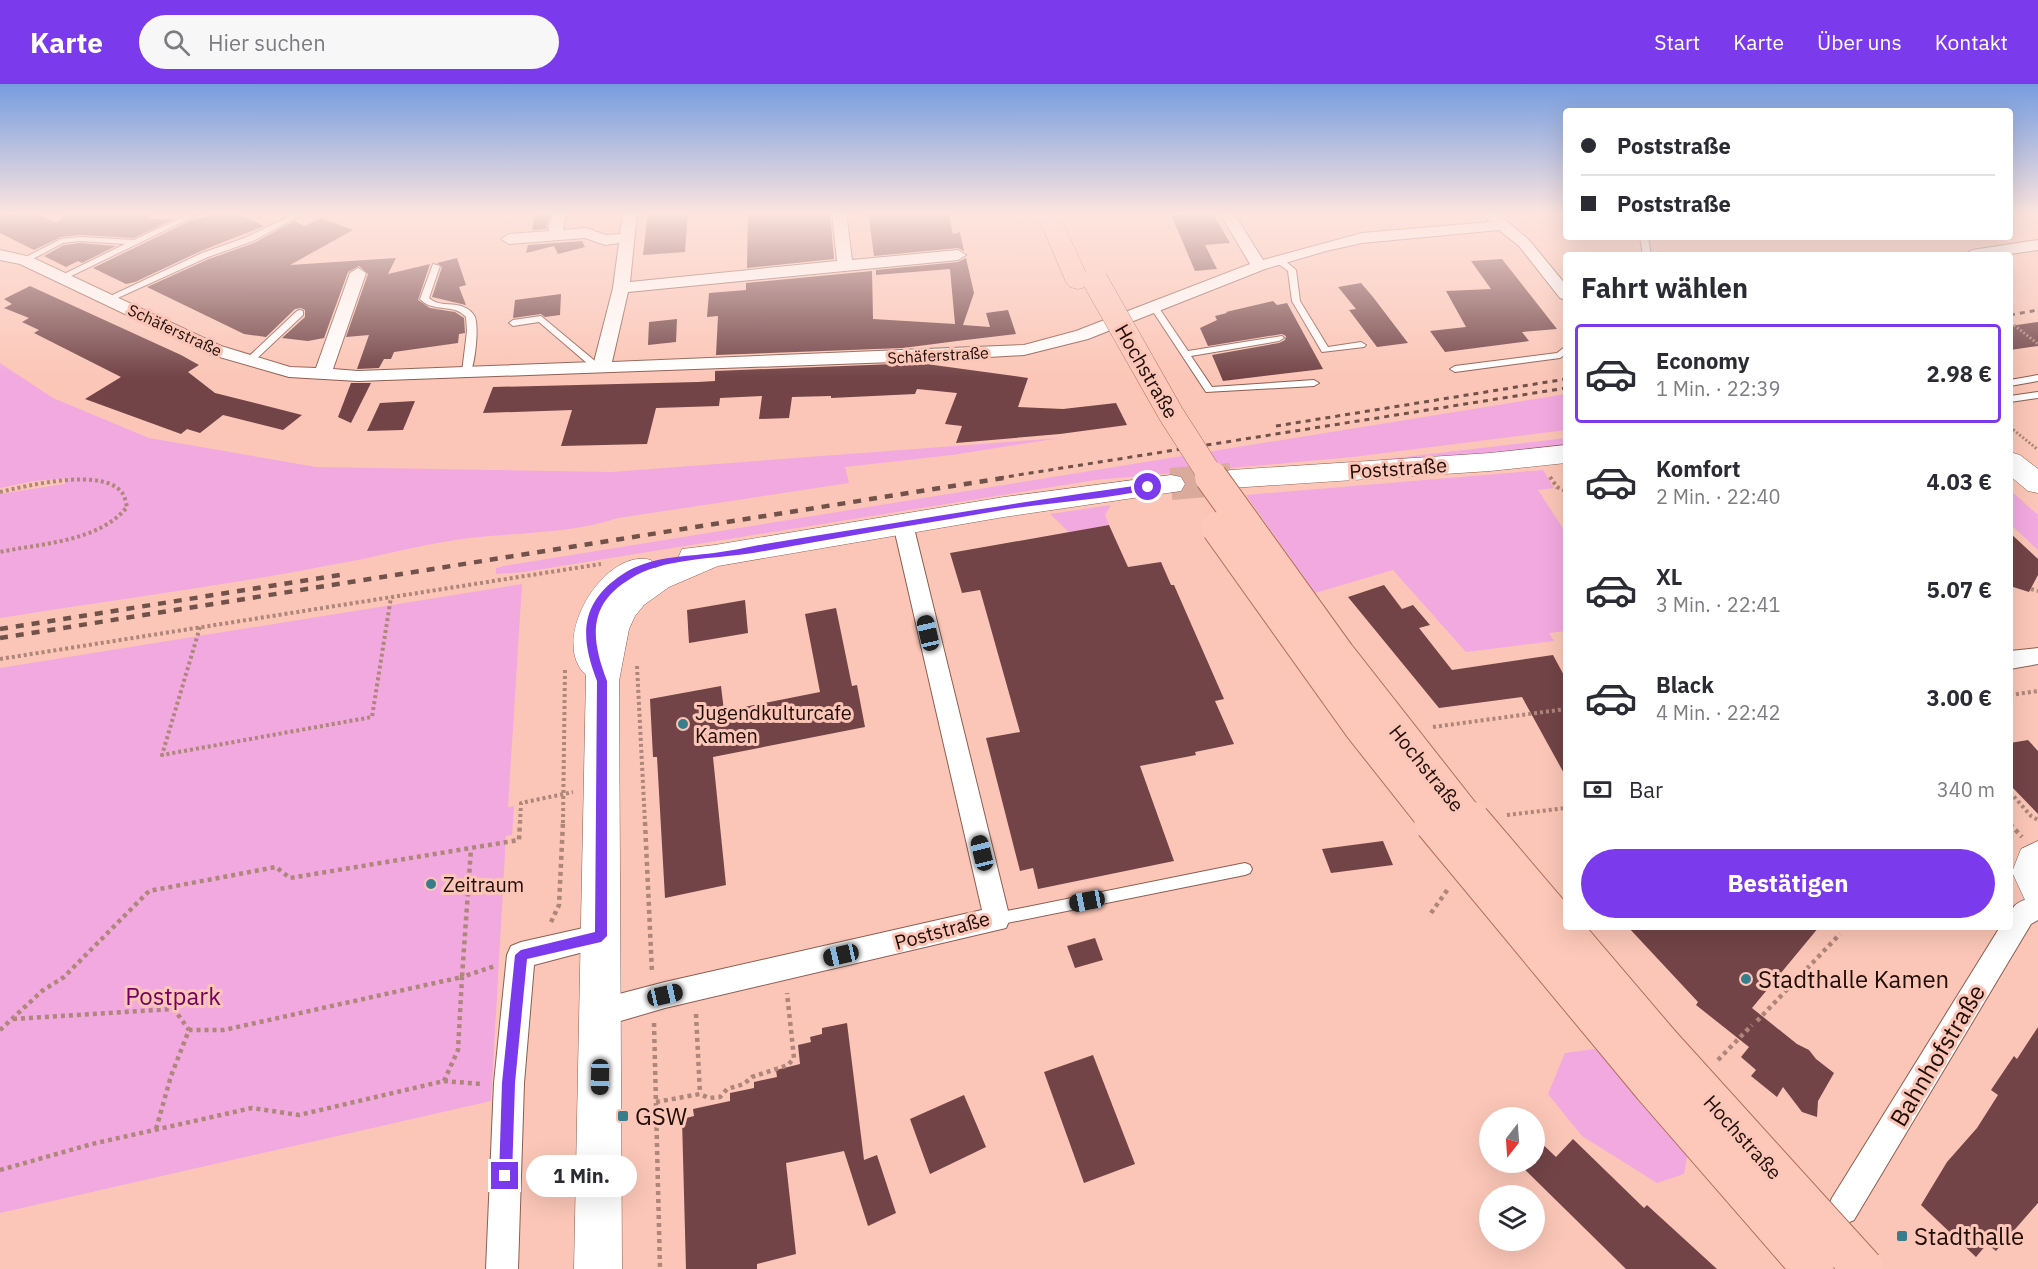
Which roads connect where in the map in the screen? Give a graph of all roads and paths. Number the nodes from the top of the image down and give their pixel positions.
1 (39, 267) edge
2 (84, 267) edge
3 (178, 267) edge
4 (435, 267) edge
5 (623, 267) edge
6 (823, 267) edge
7 (1079, 267) edge
8 (1083, 267) edge
9 (1256, 267) edge
10 (1288, 267) edge
11 (1544, 267) edge
12 (358, 273) dead end
13 (62, 278) junction
14 (1087, 281) junction
15 (621, 288) junction
16 (1563, 291) edge
17 (108, 299) junction
18 (1154, 307) junction
19 (300, 313) dead end
20 (513, 323) dead end
21 (2014, 325) dead end
22 (1279, 338) dead end
23 (2038, 344) edge
24 (1362, 345) dead end
25 (1563, 352) edge
26 (1185, 354) junction
27 (248, 362) junction
28 (600, 368) junction
29 (1455, 369) dead end
30 (467, 372) junction
31 (322, 375) junction
32 (2038, 378) edge
33 (1314, 382) dead end
34 (2013, 382) edge
35 (2038, 395) edge
36 (2013, 399) edge
37 (2013, 429) edge
38 (2038, 449) edge
39 (2013, 463) edge
40 (1557, 464) edge
41 (1231, 479) tunnel mouth
42 (1171, 483) tunnel mouth
43 (2038, 484) edge
44 (1563, 490) edge
45 (0, 492) edge
46 (903, 524) junction
47 (0, 552) edge
48 (588, 566) dead end
49 (2031, 589) dead end
50 (2038, 591) edge
51 (391, 597) junction
52 (200, 627) junction
53 (636, 655) dead end
54 (2038, 656) edge
55 (0, 659) edge
56 (2013, 660) edge
57 (566, 663) dead end
58 (2038, 691) edge
59 (2013, 695) edge
60 (1563, 709) edge
61 (1427, 727) dead end
62 (603, 786) junction
63 (564, 794) junction
64 (2013, 795) edge
65 (2038, 820) edge
66 (471, 848) junction
67 (2038, 857) edge
68 (1245, 869) dead end
69 (2038, 888) edge
70 (2038, 907) edge
71 (998, 919) junction
72 (2013, 930) edge
73 (2013, 930) edge
74 (1840, 934) dead end
75 (601, 936) junction
76 (521, 955) junction
77 (462, 977) junction
78 (652, 980) dead end
79 (786, 986) dead end
80 (695, 1007) dead end
81 (600, 1013) junction
82 (653, 1014) dead end
83 (12, 1019) junction
84 (1757, 1021) dead end
85 (1752, 1025) dead end
86 (0, 1030) edge
87 (189, 1030) junction
88 (1710, 1068) dead end
89 (444, 1082) junction
90 (509, 1083) junction
91 (699, 1094) junction
92 (656, 1102) junction
93 (156, 1129) junction
94 (0, 1170) edge
95 (1843, 1209) dead end
96 (502, 1269) edge
97 (598, 1269) edge
98 (660, 1269) edge
99 (1813, 1269) edge
100 (1863, 1269) edge

1 - 13 street, Schäferstraße
2 - 13 lane
3 - 17 lane
4 - 30 lane
5 - 15 street
6 - 15 street
7 - 14 main road, Hochstraße
8 - 14 main road, Hochstraße
9 - 18 street, Schäferstraße
10 - 24 lane
11 - 16 street
12 - 31 street
13 - 17 street, Schäferstraße
14 - 99 main road, Hochstraße, bridge
14 - 100 main road, Hochstraße, bridge
15 - 28 street
17 - 27 street, Schäferstraße
18 - 26 lane
18 - 28 street, Schäferstraße
19 - 27 lane
20 - 28 lane
21 - 23 path
22 - 26 lane
25 - 29 lane
26 - 33 lane
27 - 31 street, Schäferstraße
28 - 30 street, Schäferstraße
30 - 31 street, Schäferstraße
32 - 34 lane
35 - 36 lane
37 - 38 path
39 - 43 street
40 - 41 street, Poststraße
40 - 44 path
42 - 46 street
45 - 47 path
46 - 62 street
46 - 71 street, Poststraße
48 - 51 path
49 - 50 path
51 - 52 path
51 - 52 path
52 - 55 path
53 - 78 path
54 - 56 street
57 - 63 path
58 - 59 path
60 - 61 path
62 - 63 path
62 - 75 street
63 - 66 path
63 - 76 path
64 - 65 path
66 - 77 path
66 - 83 path
67 - 69 street
68 - 71 lane
70 - 73 street, Bahnhofstraße
71 - 81 street, Poststraße
72 - 95 street, Bahnhofstraße
74 - 84 path
75 - 76 street
75 - 81 street
76 - 77 path
76 - 90 street
77 - 87 path
77 - 89 path
79 - 91 path
80 - 91 path
81 - 97 street
82 - 92 path
83 - 86 path
83 - 87 path
85 - 88 path
87 - 93 path
89 - 90 path
89 - 93 path
90 - 96 street
91 - 92 path
92 - 98 path
93 - 94 path

